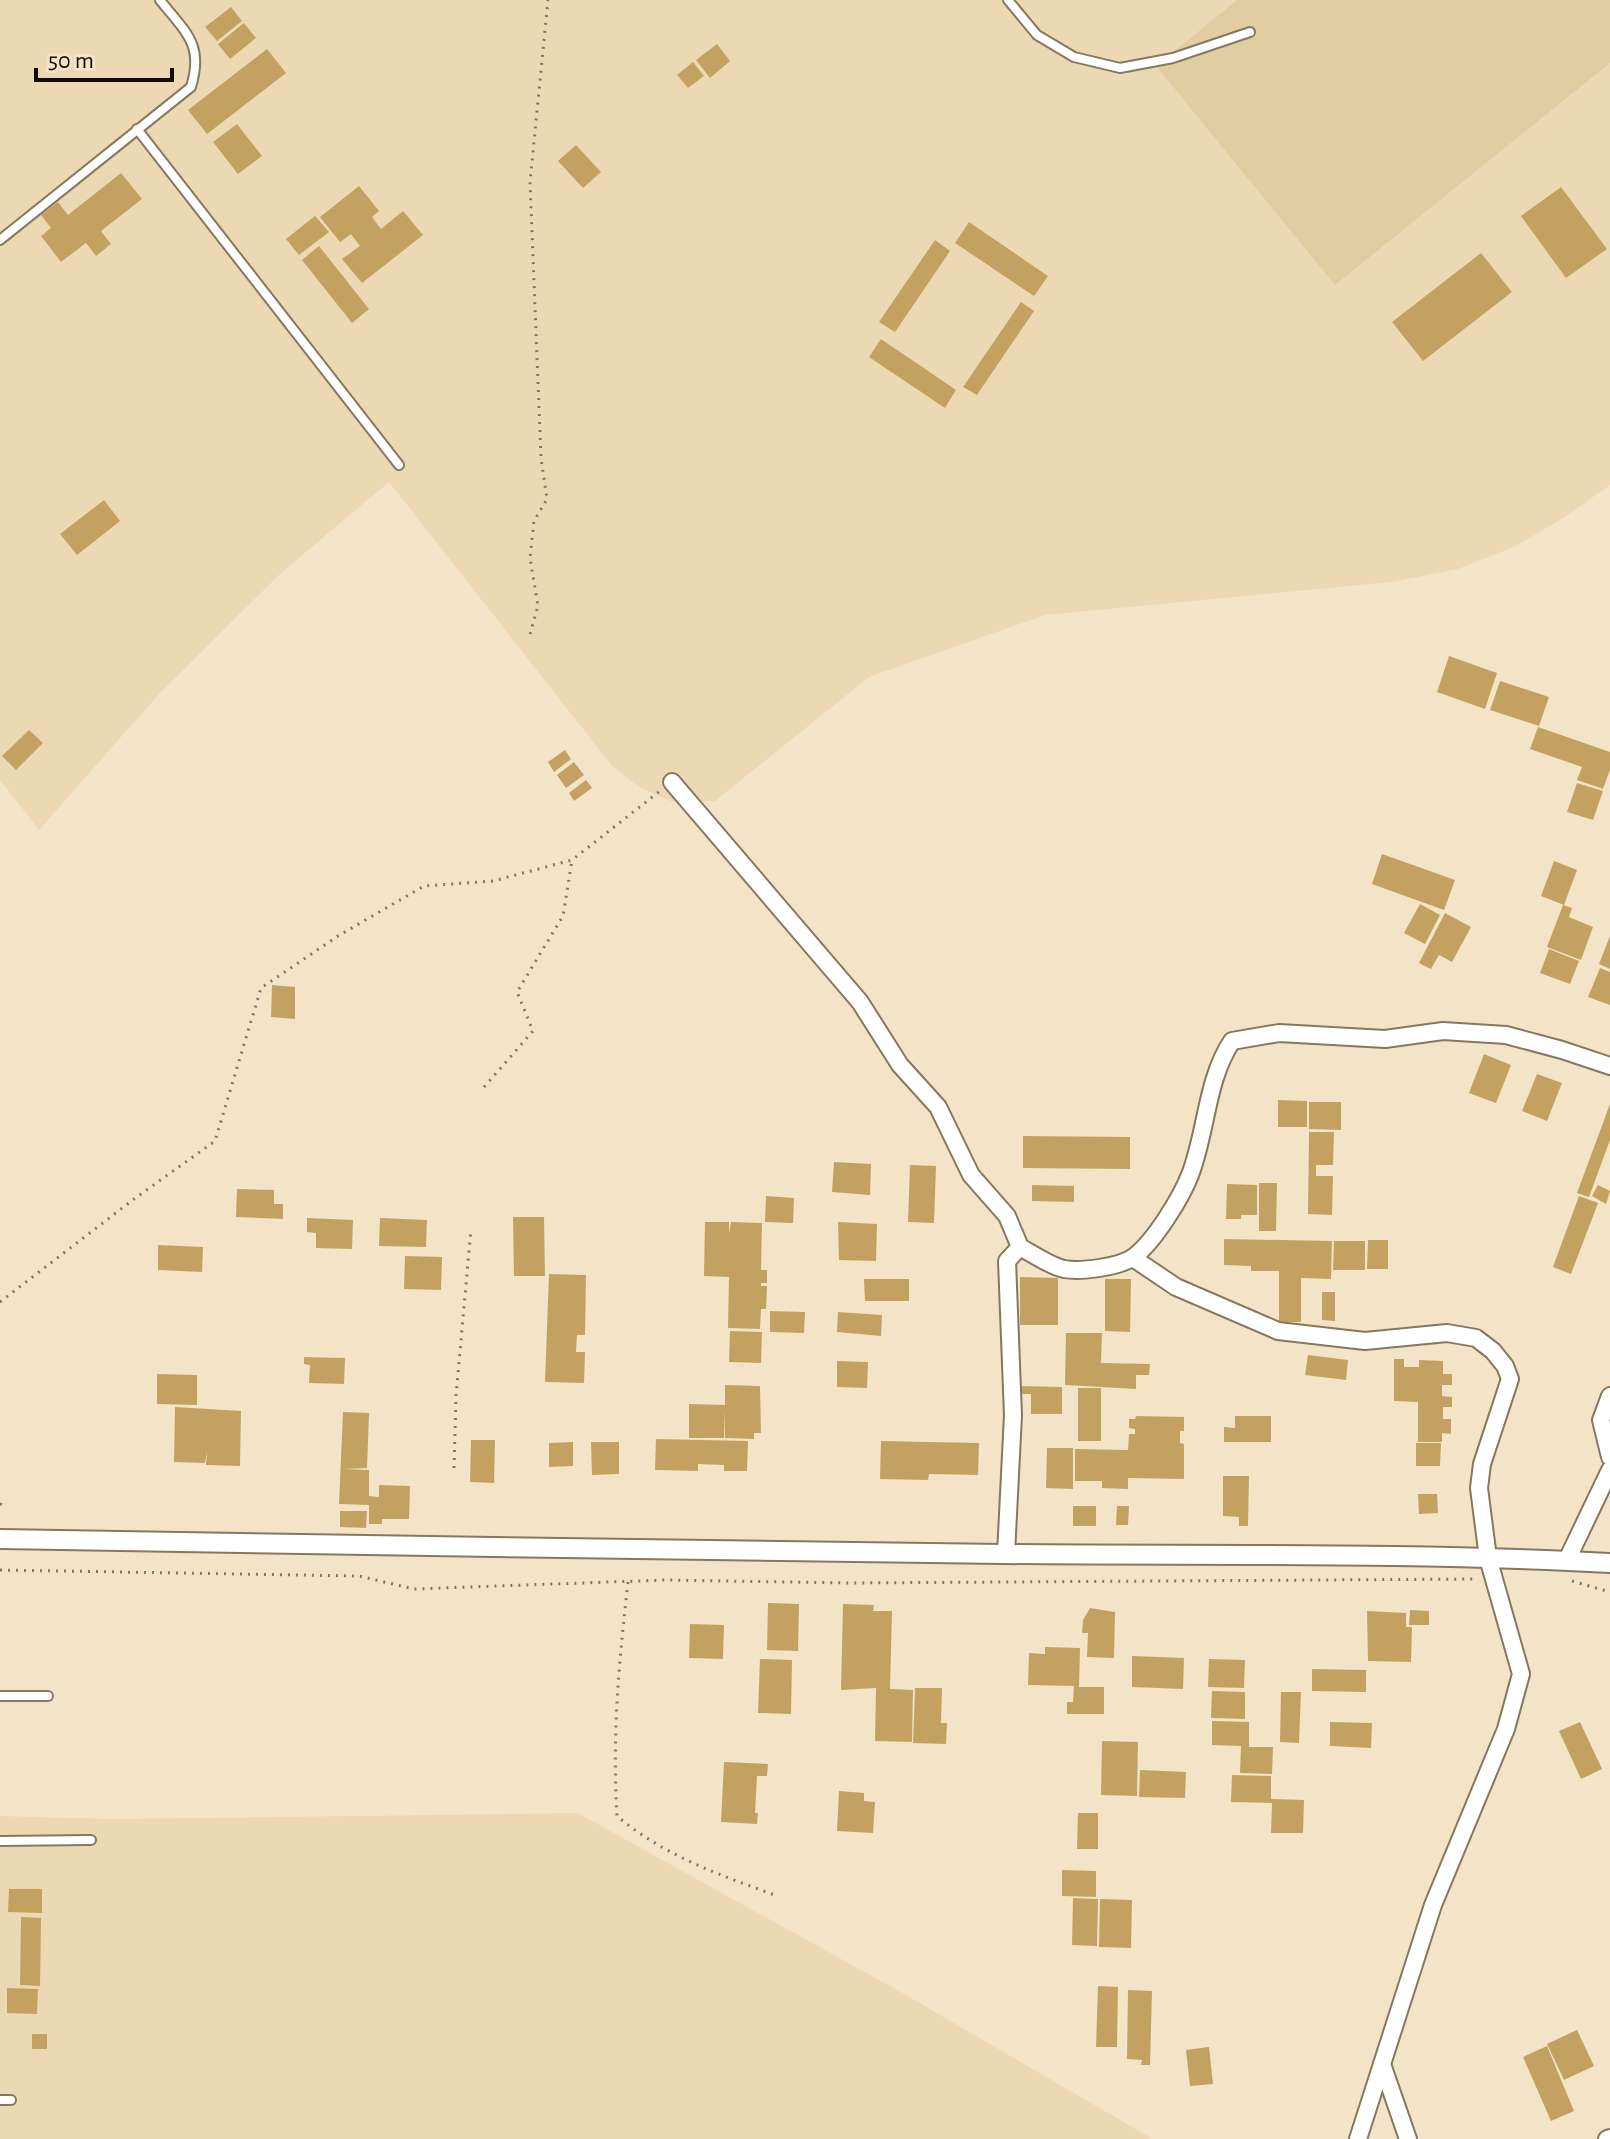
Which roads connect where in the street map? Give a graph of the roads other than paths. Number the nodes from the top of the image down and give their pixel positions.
1 (160, 0) edge
2 (1008, 0) edge
3 (1250, 32) dead end
4 (137, 129) junction
5 (0, 240) edge
6 (399, 465) dead end
7 (672, 782) road end
8 (1610, 1066) edge
9 (1020, 1247) junction
10 (1133, 1258) junction
11 (1610, 1396) edge
12 (1606, 1418) edge
13 (1610, 1457) edge
14 (1610, 1470) edge
15 (0, 1539) edge
16 (1006, 1554) junction
17 (1488, 1558) junction
18 (1610, 1563) edge
19 (1566, 1570) junction
20 (0, 1696) edge
21 (48, 1696) dead end
22 (91, 1840) dead end
23 (0, 1841) edge
24 (1382, 2064) junction
25 (0, 2100) edge
26 (11, 2100) dead end
27 (1358, 2139) edge
28 (1408, 2139) edge

1 - 4 lane
2 - 3 lane
4 - 5 lane
4 - 6 lane
7 - 9 street
8 - 10 street
9 - 10 street
9 - 16 street
10 - 17 street
11 - 12 street
12 - 13 street
14 - 19 street
15 - 16 street
16 - 17 street
17 - 19 street
17 - 24 street
18 - 19 street
20 - 21 lane
22 - 23 lane
24 - 27 street
24 - 28 street
25 - 26 lane

